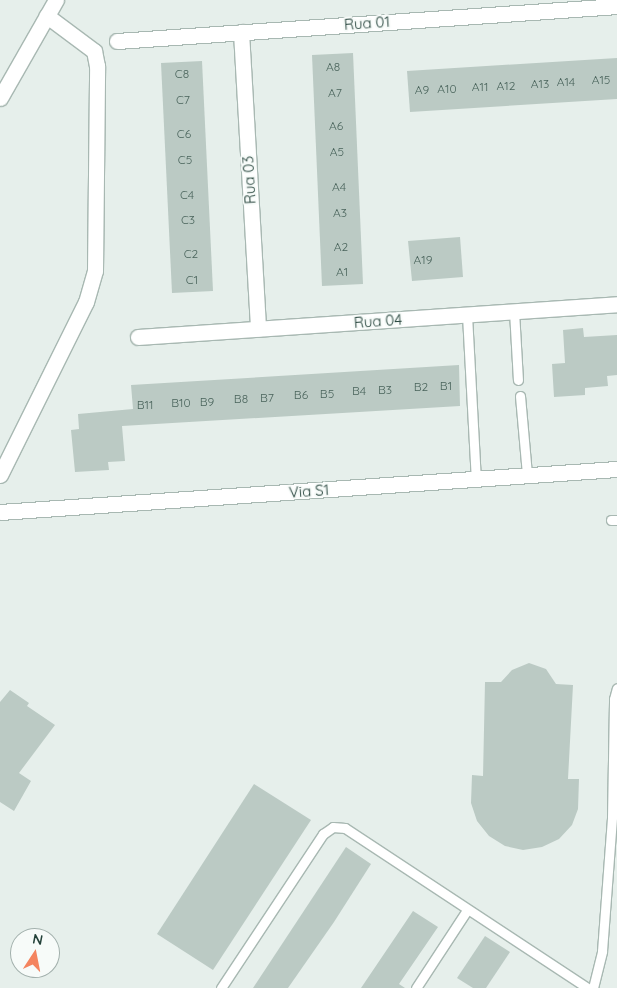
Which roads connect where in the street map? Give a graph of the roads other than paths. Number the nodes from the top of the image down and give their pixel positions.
1 (56, 0) edge
2 (617, 6) edge
3 (47, 16) junction
4 (241, 32) junction
5 (117, 41) dead end
6 (0, 98) edge
7 (617, 304) edge
8 (514, 311) junction
9 (467, 315) junction
10 (258, 329) junction
11 (138, 337) dead end
12 (518, 380) dead end
13 (520, 396) dead end
14 (617, 469) edge
15 (0, 475) edge
16 (527, 476) junction
17 (476, 479) junction
18 (0, 512) edge
19 (617, 688) edge
20 (614, 817) edge
21 (468, 910) junction
22 (221, 988) edge
23 (416, 988) edge
24 (588, 988) edge
25 (593, 988) edge

1 - 3 street
2 - 4 street, Rua 01
3 - 6 street
3 - 15 street
4 - 5 street, Rua 01
4 - 10 street, Rua 03
7 - 8 street, Rua 04
8 - 9 street, Rua 04
8 - 12 lane
9 - 10 street, Rua 04
9 - 17 lane
10 - 11 street, Rua 04
13 - 16 lane
14 - 16 street, Via S1
16 - 17 street, Via S1
17 - 18 street, Via S1
19 - 20 lane
20 - 25 lane
21 - 22 lane
21 - 23 lane
21 - 24 lane

